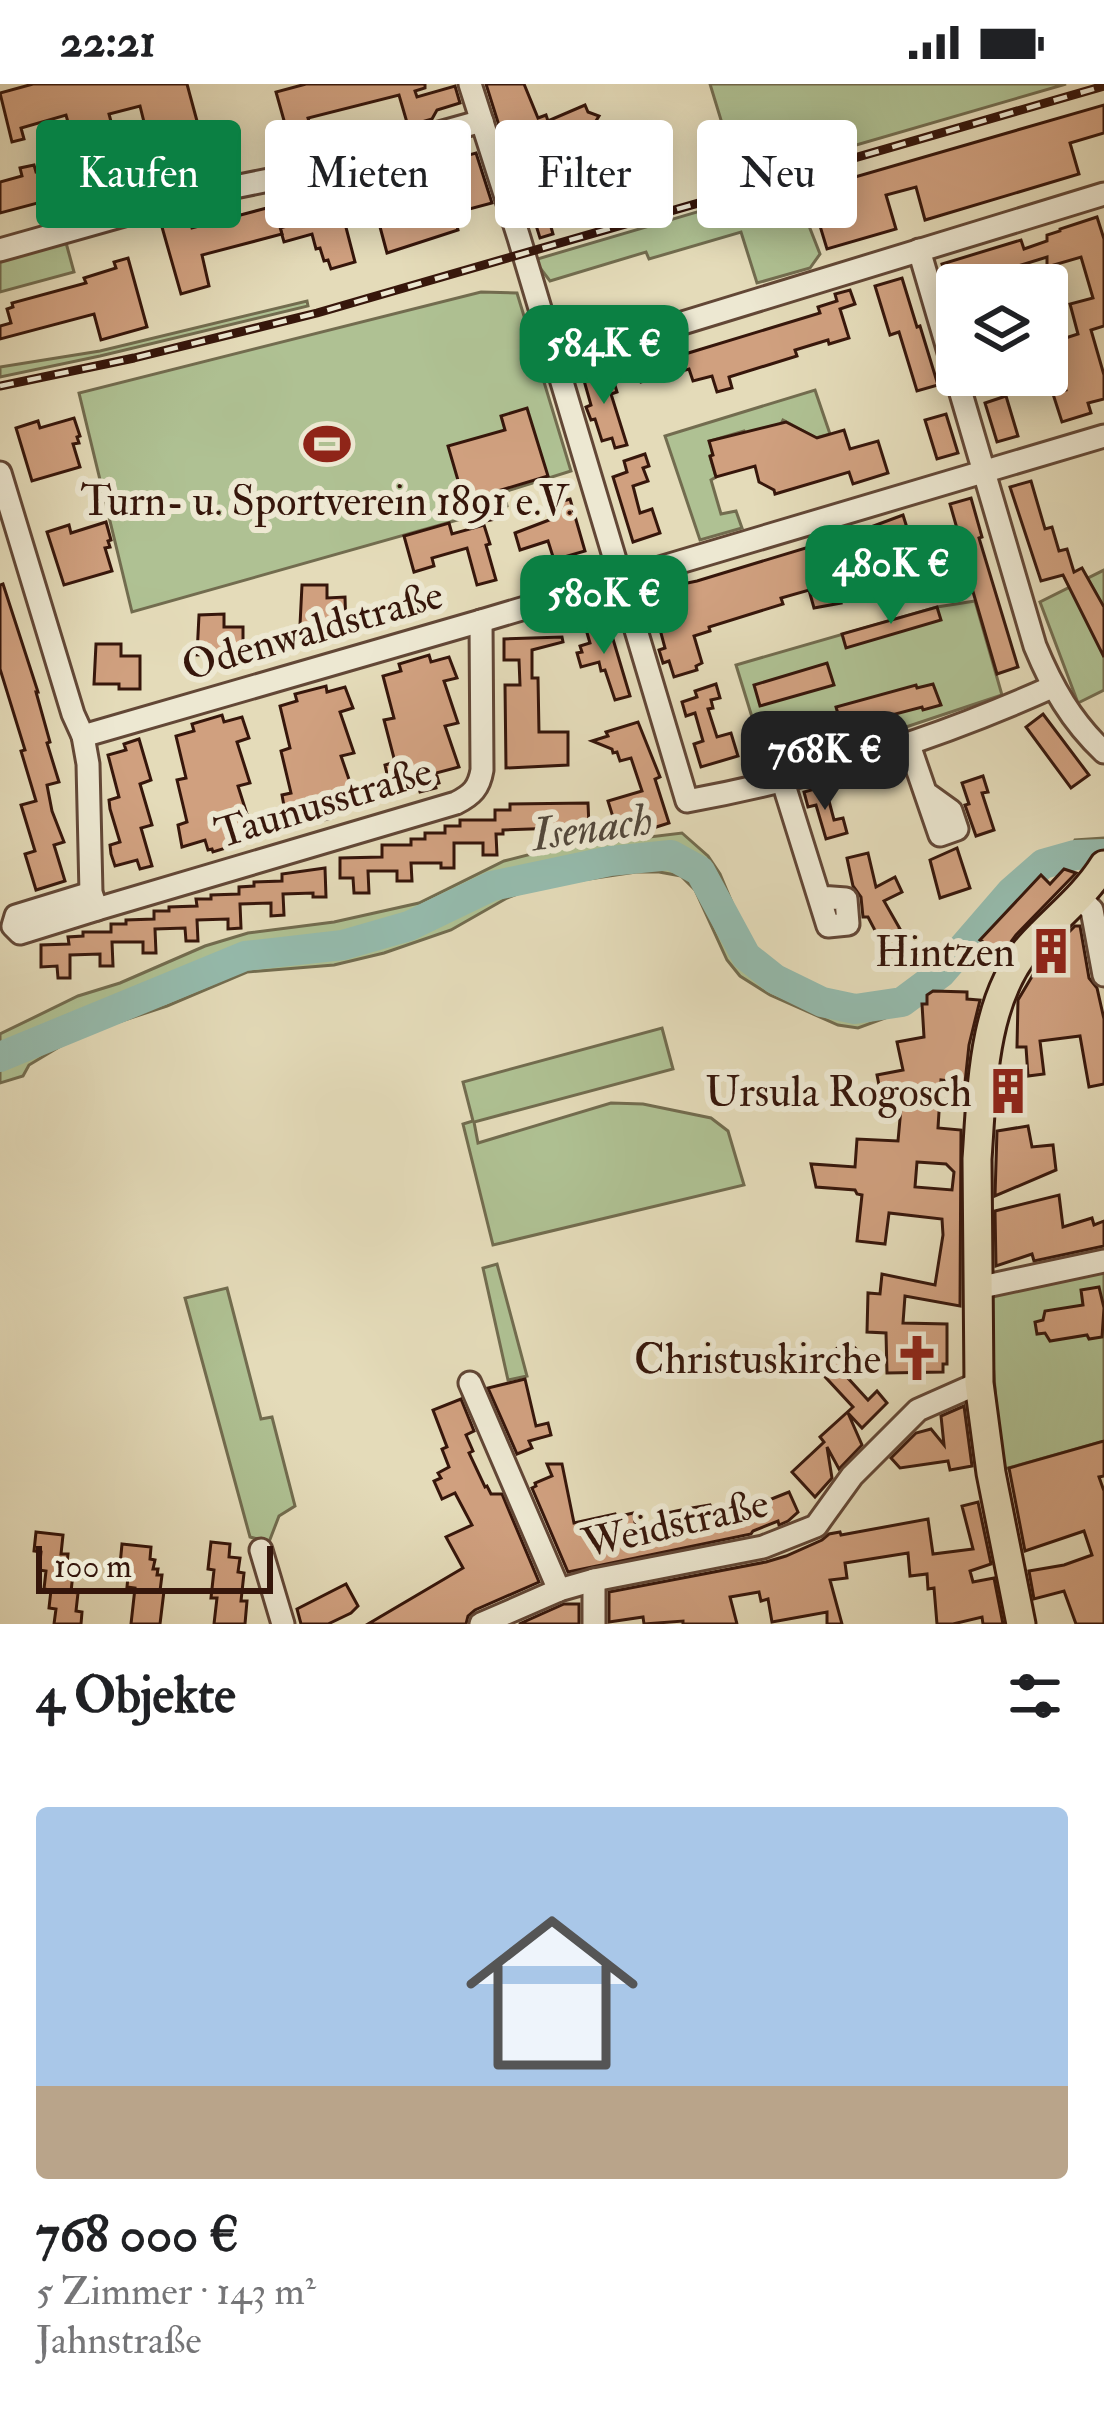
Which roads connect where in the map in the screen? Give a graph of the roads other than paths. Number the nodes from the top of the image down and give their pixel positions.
1 (470, 84) edge
2 (482, 122) junction
3 (1104, 194) edge
4 (0, 250) edge
5 (919, 250) junction
6 (555, 362) junction
7 (1104, 436) edge
8 (984, 470) junction
9 (0, 472) edge
10 (620, 579) junction
11 (481, 621) junction
12 (1052, 687) junction
13 (82, 736) junction
14 (909, 745) junction
15 (1104, 752) edge
16 (783, 782) junction
17 (926, 793) dead end
18 (1102, 868) edge
19 (819, 897) dead end
20 (1079, 897) junction
21 (1102, 960) edge
22 (1104, 1261) edge
23 (977, 1288) junction
24 (470, 1383) dead end
25 (979, 1383) junction
26 (261, 1550) dead end
27 (594, 1580) junction
28 (559, 1590) junction
29 (283, 1624) edge
30 (481, 1624) edge
31 (594, 1624) edge
32 (1021, 1624) edge

1 - 2 street
2 - 4 street
2 - 6 street
3 - 5 street
5 - 6 street
5 - 8 street
6 - 10 street
7 - 8 street, Odenwaldstraße
8 - 10 street, Odenwaldstraße
8 - 12 street
9 - 13 street
10 - 11 street, Odenwaldstraße
10 - 16 street
11 - 13 street, Odenwaldstraße
11 - 13 street, Taunusstraße
12 - 14 street
12 - 15 street
14 - 16 street
14 - 17 street
16 - 19 street
18 - 20 main road
20 - 21 street
20 - 23 main road
22 - 23 street
23 - 25 main road
24 - 28 street
25 - 27 street, Weidstraße
25 - 32 main road
26 - 29 street
27 - 28 street, Weidstraße
27 - 31 street
28 - 30 street, Weidstraße

